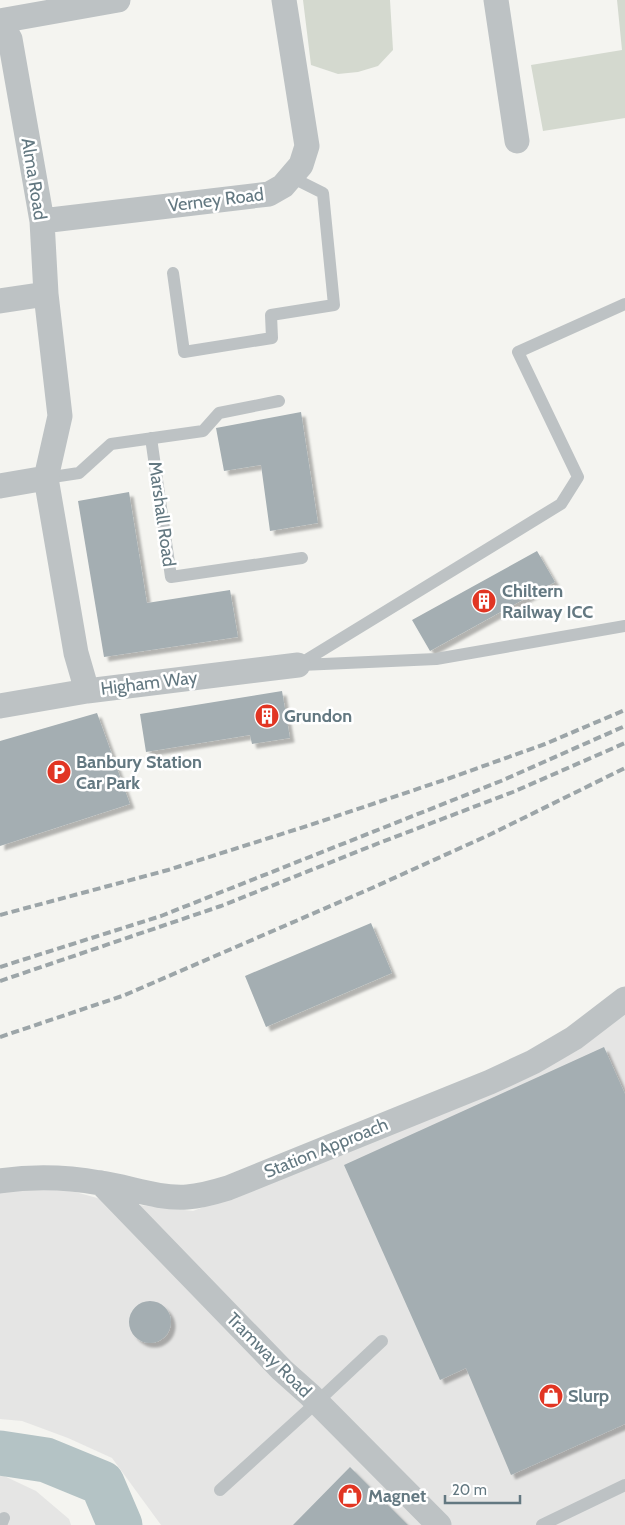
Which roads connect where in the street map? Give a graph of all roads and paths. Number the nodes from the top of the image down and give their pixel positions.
1 (118, 0) edge
2 (284, 0) edge
3 (496, 0) edge
4 (501, 0) edge
5 (0, 22) edge
6 (517, 141) dead end
7 (291, 177) junction
8 (42, 221) junction
9 (173, 273) dead end
10 (46, 294) junction
11 (0, 301) edge
12 (625, 304) edge
13 (279, 401) dead end
14 (151, 438) junction
15 (46, 478) junction
16 (0, 486) edge
17 (302, 558) dead end
18 (625, 626) edge
19 (298, 665) junction
20 (87, 691) junction
21 (0, 706) edge
22 (625, 999) edge
23 (0, 1181) edge
24 (101, 1183) junction
25 (382, 1341) dead end
26 (317, 1402) junction
27 (625, 1485) edge
28 (220, 1490) dead end
29 (439, 1525) edge
30 (542, 1525) edge

1 - 5 street
2 - 7 street, Verney Road
3 - 4 street
3 - 6 street
5 - 8 street, Alma Road
7 - 8 street, Verney Road
7 - 9 lane
8 - 10 street, Alma Road
10 - 11 street
10 - 15 street, Alma Road
12 - 19 lane
13 - 14 lane, Marshall Road
14 - 15 lane, Marshall Road
14 - 17 lane, Marshall Road
15 - 16 street, Marshall Road
15 - 20 street
18 - 19 lane
19 - 20 street, Higham Way
20 - 21 street, Higham Way
22 - 24 street, Station Approach
23 - 24 street, Station Approach
24 - 26 street, Tramway Road
25 - 26 lane
26 - 28 lane
26 - 29 street, Tramway Road
27 - 30 lane

